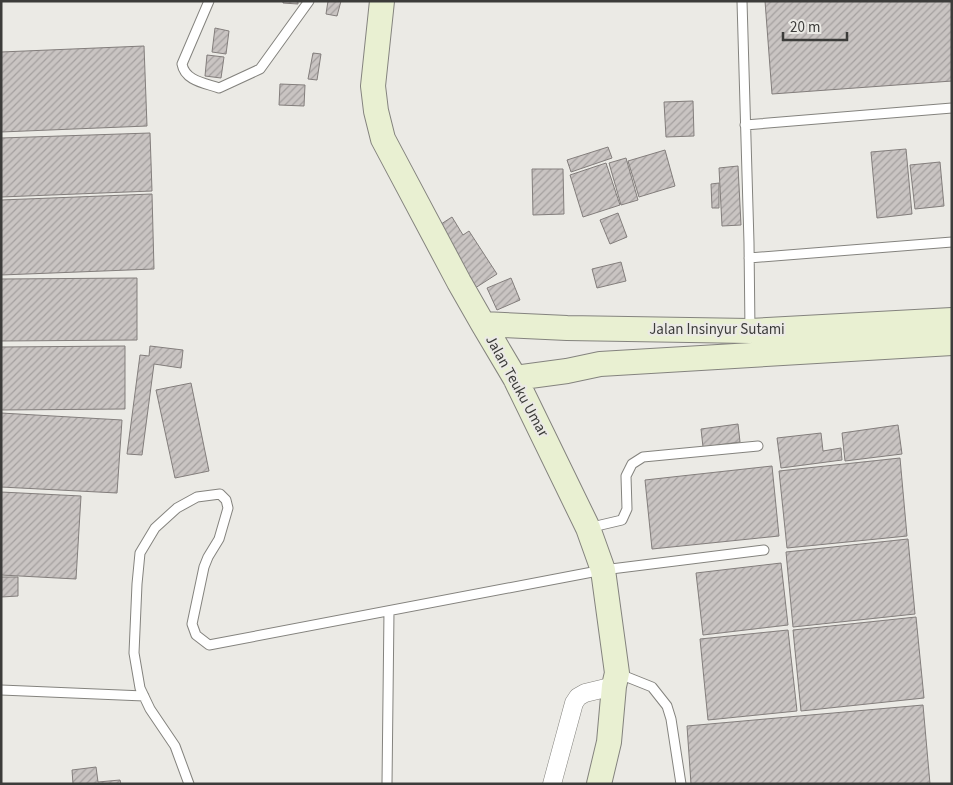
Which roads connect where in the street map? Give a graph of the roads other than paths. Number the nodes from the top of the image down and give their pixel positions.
1 (209, 1) edge
2 (308, 1) edge
3 (382, 1) edge
4 (742, 1) edge
5 (952, 108) edge
6 (745, 125) junction
7 (952, 242) edge
8 (749, 258) junction
9 (483, 324) junction
10 (750, 331) junction
11 (951, 335) edge
12 (515, 378) junction
13 (758, 446) dead end
14 (588, 528) junction
15 (764, 550) dead end
16 (603, 570) junction
17 (389, 611) junction
18 (615, 679) junction
19 (1, 690) edge
20 (144, 696) junction
21 (190, 784) edge
22 (387, 784) edge
23 (552, 784) edge
24 (599, 784) edge
25 (681, 784) edge

1 - 2 lane
3 - 9 street, Jalan Teuku Umar
4 - 6 lane
5 - 6 lane
6 - 8 lane
7 - 8 lane
8 - 10 lane
9 - 10 street, Jalan Insinyur Sutami
9 - 12 street, Jalan Teuku Umar
10 - 11 street, Jalan Insinyur Sutami
11 - 12 street, Jalan Insinyur Sutami
12 - 14 street, Jalan Teuku Umar
13 - 14 lane
14 - 16 street, Jalan Teuku Umar
15 - 16 lane
16 - 17 lane
16 - 18 street, Jalan Teuku Umar
17 - 20 lane
17 - 22 lane
18 - 23 street
18 - 24 street, Jalan Teuku Umar
18 - 25 lane
19 - 20 lane
20 - 21 lane

